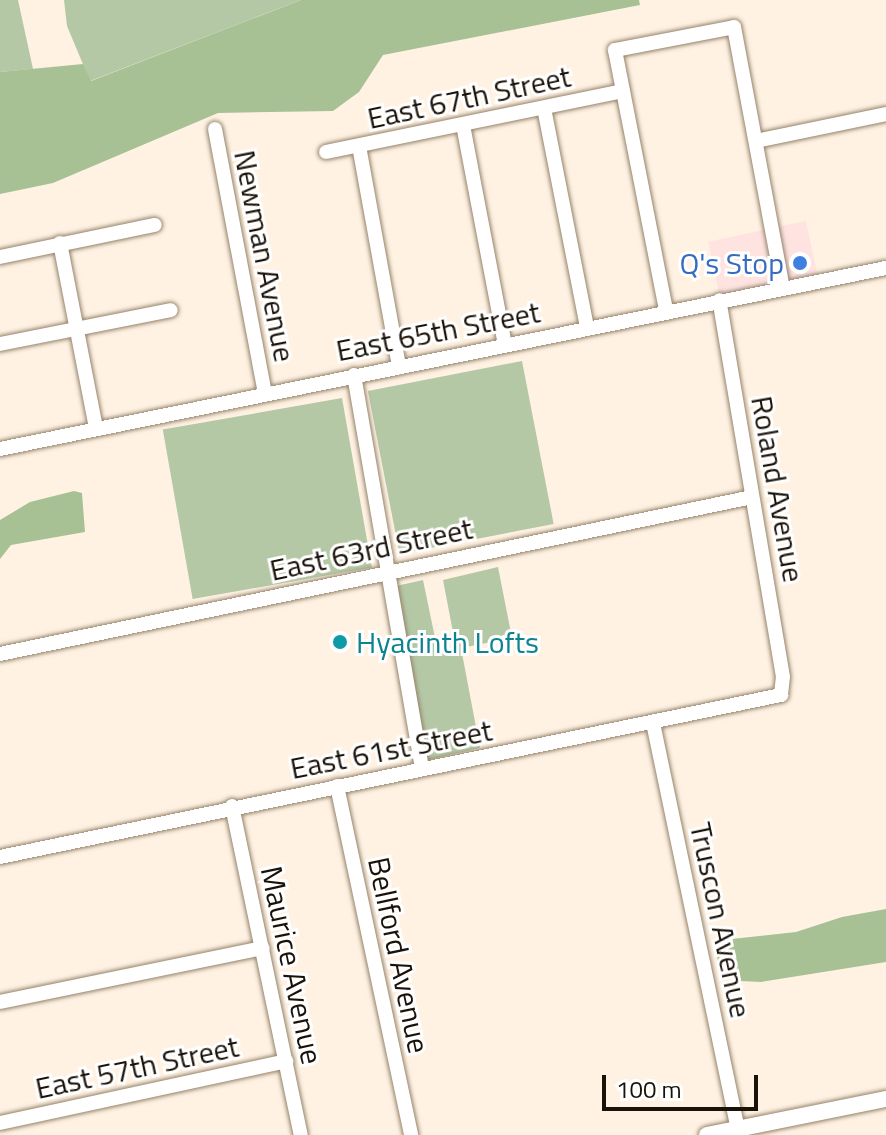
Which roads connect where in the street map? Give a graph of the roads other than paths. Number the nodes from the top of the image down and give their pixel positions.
1 (623, 91) junction
2 (544, 108) junction
3 (886, 114) edge
4 (463, 125) junction
5 (215, 129) dead end
6 (756, 141) junction
7 (359, 146) junction
8 (326, 152) dead end
9 (155, 225) dead end
10 (60, 243) junction
11 (0, 257) edge
12 (886, 268) edge
13 (783, 288) junction
14 (719, 300) junction
15 (171, 310) dead end
16 (666, 310) junction
17 (587, 327) junction
18 (77, 328) junction
19 (0, 344) edge
20 (505, 345) junction
21 (399, 367) junction
22 (354, 375) junction
23 (265, 393) junction
24 (96, 429) junction
25 (0, 449) edge
26 (752, 497) junction
27 (387, 572) junction
28 (0, 654) edge
29 (785, 686) joint
30 (653, 723) junction
31 (422, 769) junction
32 (337, 786) junction
33 (232, 806) junction
34 (0, 857) edge
35 (262, 948) junction
36 (0, 1002) edge
37 (286, 1061) junction
38 (886, 1099) edge
39 (0, 1123) edge
40 (738, 1129) junction
41 (301, 1135) edge
42 (411, 1135) edge
43 (707, 1135) edge

1 - 2 street, East 67th Street
1 - 6 street
1 - 16 street
2 - 4 street, East 67th Street
2 - 17 street
3 - 6 street
4 - 7 street, East 67th Street
4 - 20 street
5 - 23 street, Newman Avenue
6 - 13 street
7 - 8 street, East 67th Street
7 - 21 street
9 - 10 street
10 - 11 street
10 - 18 street
12 - 13 street, East 65th Street
13 - 14 street, East 65th Street
14 - 16 street, East 65th Street
14 - 26 street, Roland Avenue
15 - 18 street
16 - 17 street, East 65th Street
17 - 20 street, East 65th Street
18 - 19 street
18 - 24 street
20 - 21 street, East 65th Street
21 - 22 street, East 65th Street
22 - 23 street, East 65th Street
22 - 27 street
23 - 24 street, East 65th Street
24 - 25 street, East 65th Street
26 - 27 street, East 63rd Street
26 - 29 street, Roland Avenue
27 - 28 street, East 63rd Street
27 - 31 street
29 - 30 street, East 61st Street
30 - 31 street, East 61st Street
30 - 40 street, Truscon Avenue
31 - 32 street, East 61st Street
32 - 33 street, East 61st Street
32 - 42 street, Bellford Avenue
33 - 34 street, East 61st Street
33 - 35 street, Maurice Avenue
35 - 36 street
35 - 37 street, Maurice Avenue
37 - 39 street, East 57th Street
37 - 41 street, Maurice Avenue
38 - 40 main road
40 - 43 main road

